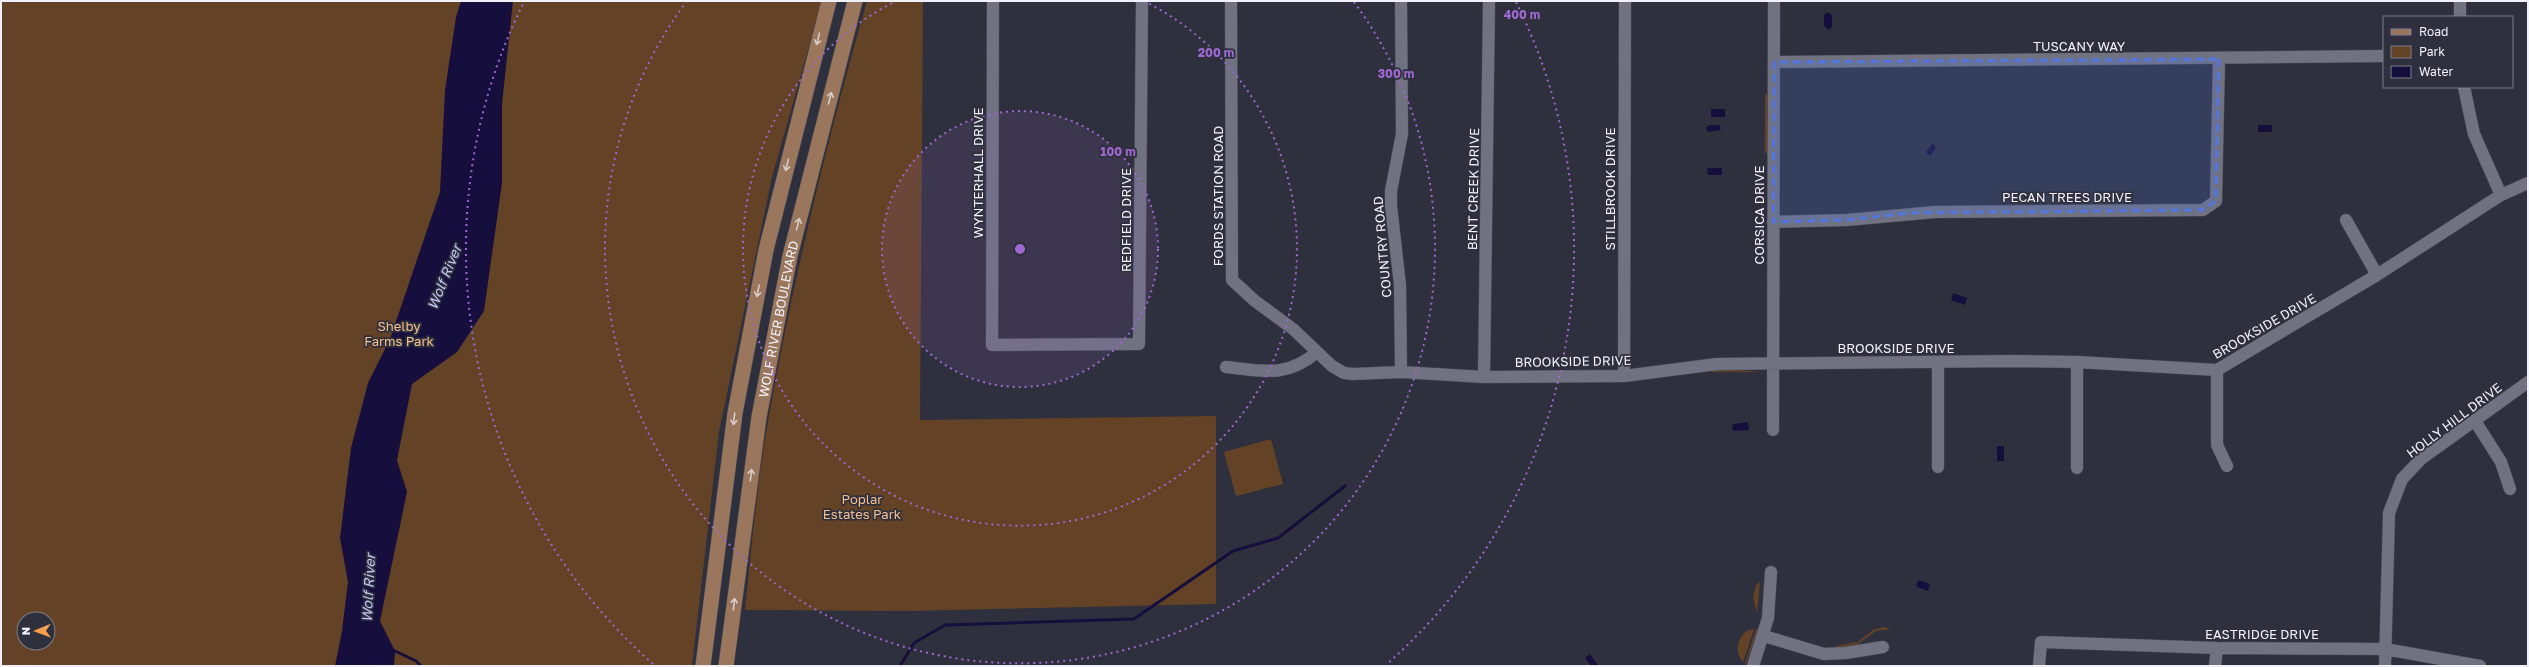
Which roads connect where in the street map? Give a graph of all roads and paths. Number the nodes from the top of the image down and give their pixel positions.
1 (829, 1) edge
2 (855, 1) edge
3 (993, 1) edge
4 (1142, 1) edge
5 (1232, 1) edge
6 (1401, 1) edge
7 (1489, 1) edge
8 (1625, 1) edge
9 (1774, 1) edge
10 (2460, 1) edge
11 (2460, 16) edge
12 (2383, 56) edge
13 (2219, 59) junction
14 (1774, 62) junction
15 (2464, 88) edge
16 (2528, 183) edge
17 (2501, 195) junction
18 (2346, 220) dead end
19 (1774, 222) junction
20 (2377, 275) junction
21 (1139, 344) joint
22 (1317, 352) junction
23 (1938, 362) junction
24 (2077, 362) junction
25 (1773, 363) junction
26 (1226, 368) dead end
27 (2217, 370) junction
28 (1401, 372) junction
29 (1624, 376) junction
30 (1484, 377) junction
31 (2528, 382) edge
32 (2475, 421) junction
33 (1773, 430) dead end
34 (2227, 466) dead end
35 (1938, 467) dead end
36 (2077, 468) dead end
37 (2510, 489) dead end
38 (1771, 572) dead end
39 (1764, 636) junction
40 (1883, 647) dead end
41 (2217, 648) junction
42 (2385, 649) junction
43 (703, 666) edge
44 (726, 666) edge
45 (1753, 666) edge
46 (2039, 666) edge
47 (2215, 666) edge
48 (2385, 666) edge
49 (2480, 666) edge

1 -> 43 main road, WOLF RIVER BOULEVARD
44 -> 2 main road, WOLF RIVER BOULEVARD
3 - 21 street, WYNTERHALL DRIVE
4 - 21 street, REDFIELD DRIVE
5 - 22 street, FORDS STATION ROAD
6 - 28 street, COUNTRY ROAD
7 - 30 street, BENT CREEK DRIVE
8 - 29 street, STILLBROOK DRIVE
9 - 14 street, CORSICA DRIVE
10 - 11 street
12 - 13 street, TUSCANY WAY
13 - 14 street, TUSCANY WAY
13 - 19 street, PECAN TREES DRIVE
14 - 19 street, CORSICA DRIVE
15 - 17 street
16 - 17 street, BROOKSIDE DRIVE
17 - 20 street, BROOKSIDE DRIVE
18 - 20 street
19 - 25 street, CORSICA DRIVE
20 - 27 street, BROOKSIDE DRIVE
22 - 26 street
22 - 28 street, BROOKSIDE DRIVE
23 - 24 street, BROOKSIDE DRIVE
23 - 25 street, BROOKSIDE DRIVE
23 - 35 street
24 - 27 street, BROOKSIDE DRIVE
24 - 36 street
25 - 29 street, BROOKSIDE DRIVE
25 - 33 street, CORSICA DRIVE
27 - 34 street
28 - 30 street, BROOKSIDE DRIVE
29 - 30 street, BROOKSIDE DRIVE
31 - 32 street, HOLLY HILL DRIVE
32 - 37 street
32 - 42 street, HOLLY HILL DRIVE
38 - 39 street
39 - 40 street
39 - 45 street
41 - 42 street, EASTRIDGE DRIVE
41 - 46 street, EASTRIDGE DRIVE
41 - 47 street
42 - 48 street, HOLLY HILL DRIVE
42 - 49 street, EASTRIDGE DRIVE

